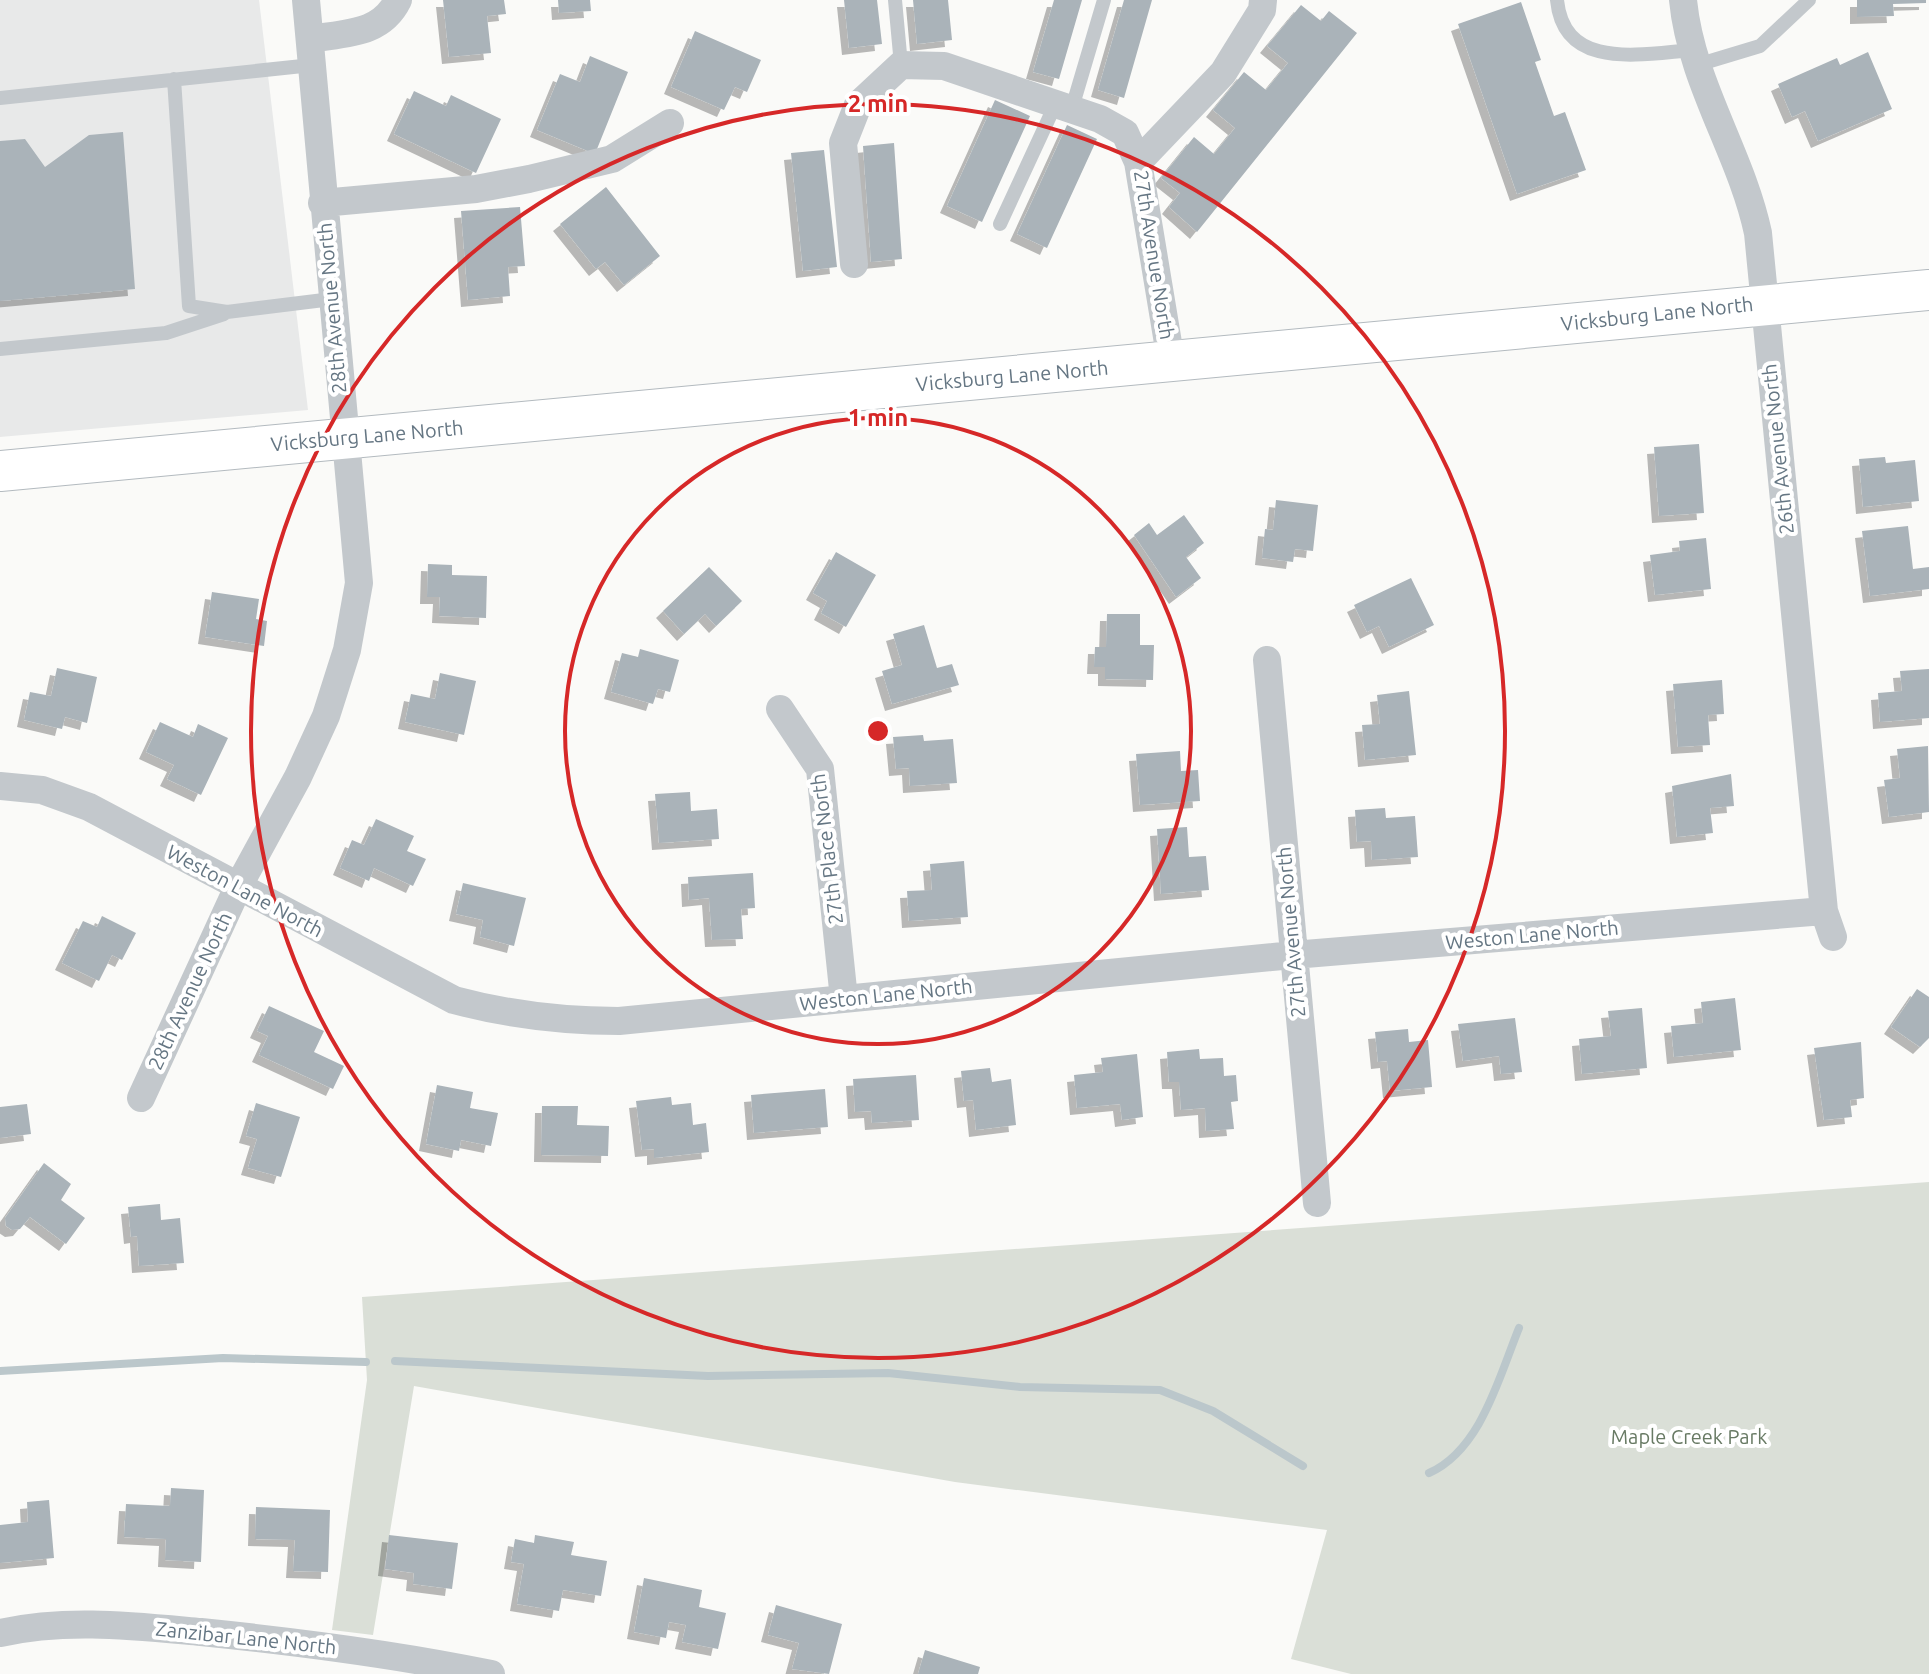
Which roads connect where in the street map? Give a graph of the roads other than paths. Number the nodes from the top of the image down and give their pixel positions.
1 (306, 0) edge
2 (398, 0) edge
3 (895, 0) edge
4 (1104, 0) edge
5 (1263, 0) edge
6 (1557, 0) edge
7 (1683, 0) edge
8 (1809, 0) edge
9 (311, 52) junction
10 (1694, 57) junction
11 (901, 65) junction
12 (174, 79) junction
13 (0, 98) edge
14 (1064, 105) junction
15 (670, 123) dead end
16 (1138, 162) junction
17 (322, 203) junction
18 (1000, 224) dead end
19 (854, 264) dead end
20 (1929, 290) edge
21 (332, 299) junction
22 (1763, 304) junction
23 (227, 312) junction
24 (0, 349) edge
25 (1171, 361) junction
26 (345, 437) junction
27 (0, 471) edge
28 (1267, 660) dead end
29 (780, 709) dead end
30 (0, 786) edge
31 (238, 887) junction
32 (1824, 911) junction
33 (1833, 937) dead end
34 (1293, 955) junction
35 (844, 999) junction
36 (141, 1098) dead end
37 (1317, 1203) dead end
38 (0, 1633) edge
39 (491, 1674) edge

1 - 9 street, 28th Avenue North
2 - 9 street
3 - 11 lane
4 - 14 lane
5 - 16 street, 27th Avenue North
6 - 10 lane
7 - 10 street, 26th Avenue North
8 - 10 lane
9 - 12 lane
9 - 17 street, 28th Avenue North
10 - 22 street, 26th Avenue North
11 - 14 street
11 - 19 street
12 - 13 lane
12 - 23 lane
14 - 16 street
14 - 18 lane
15 - 17 street
16 - 25 street, 27th Avenue North
17 - 21 street, 28th Avenue North
20 - 22 main road, Vicksburg Lane North
21 - 23 lane
21 - 26 street, 28th Avenue North
22 - 25 main road, Vicksburg Lane North
22 - 32 street, 26th Avenue North
23 - 24 lane
25 - 26 main road, Vicksburg Lane North
26 - 27 main road, Vicksburg Lane North
26 - 31 street, 28th Avenue North
28 - 34 street, 27th Avenue North
29 - 35 street, 27th Place North
30 - 31 street, Weston Lane North
31 - 35 street, Weston Lane North
31 - 36 street, 28th Avenue North
32 - 33 street, 26th Avenue North
32 - 34 street, Weston Lane North
34 - 35 street, Weston Lane North
34 - 37 street, 27th Avenue North
38 - 39 street, Zanzibar Lane North

